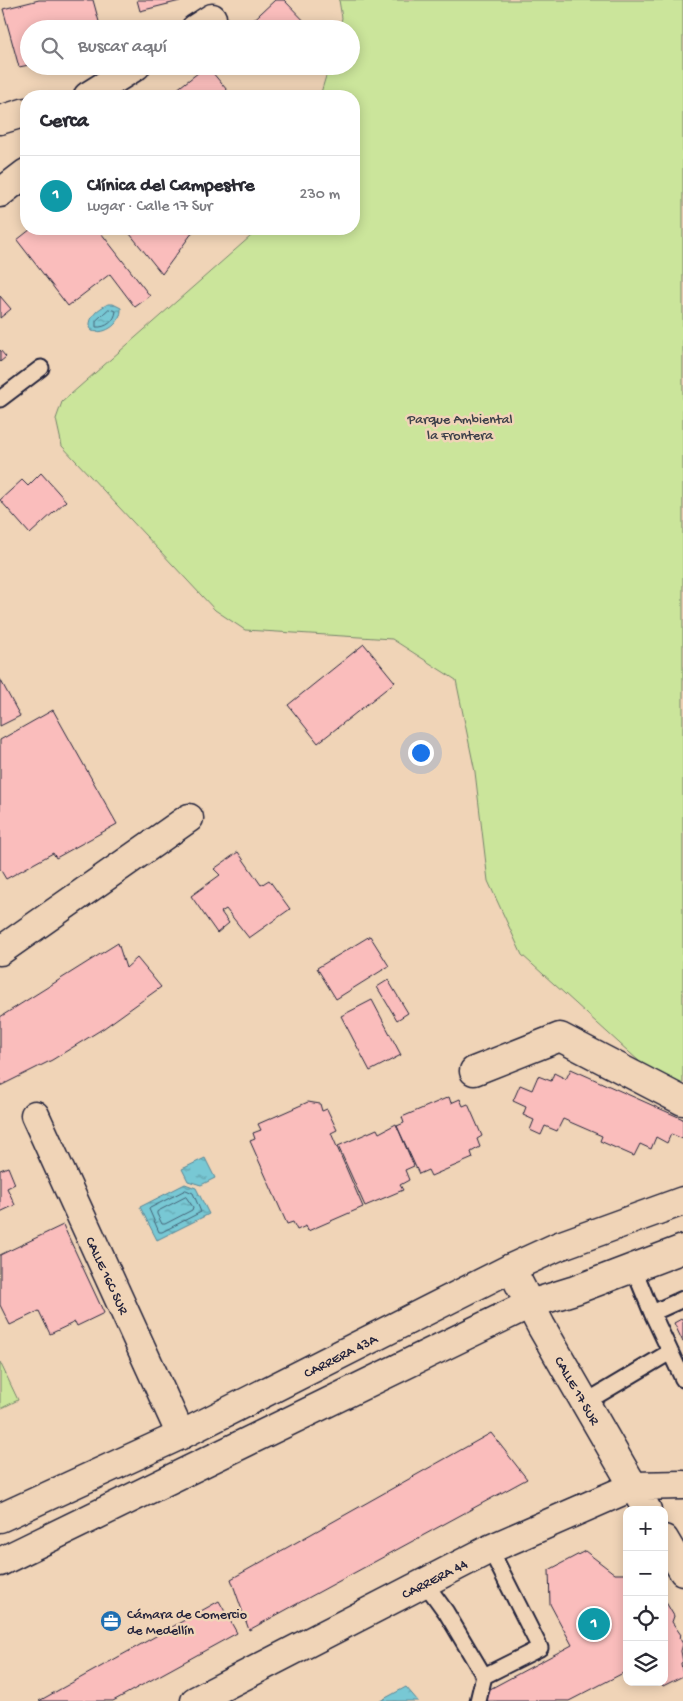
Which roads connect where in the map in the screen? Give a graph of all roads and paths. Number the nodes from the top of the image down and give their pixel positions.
1 (122, 75) edge
2 (98, 90) edge
3 (20, 114) edge
4 (0, 120) edge
5 (20, 178) edge
6 (0, 193) edge
7 (41, 368) dead end
8 (0, 399) edge
9 (189, 818) dead end
10 (0, 951) edge
11 (474, 1071) dead end
12 (683, 1102) edge
13 (35, 1115) dead end
14 (683, 1201) edge
15 (683, 1249) edge
16 (633, 1267) junction
17 (511, 1268) junction
18 (683, 1299) edge
19 (530, 1304) junction
20 (652, 1314) junction
21 (670, 1352) junction
22 (683, 1379) edge
23 (586, 1402) junction
24 (181, 1435) junction
25 (683, 1485) edge
26 (634, 1486) junction
27 (645, 1506) edge
28 (0, 1518) edge
29 (668, 1546) edge
30 (490, 1549) junction
31 (0, 1562) edge
32 (683, 1571) edge
33 (425, 1583) junction
34 (484, 1676) junction
35 (195, 1701) edge
36 (478, 1701) edge

1 - 2 street
3 - 4 street
5 - 6 street
7 - 8 lane
9 - 10 street
11 - 12 street
13 - 24 street, CALLE 16C SUR
14 - 17 street, CARRERA 43A
15 - 16 street
16 - 19 street
16 - 20 lane
17 - 19 street, CALLE 17 SUR
17 - 24 street, CARRERA 43A
18 - 20 lane
19 - 23 street, CALLE 17 SUR
19 - 31 street
20 - 21 lane
21 - 22 lane
21 - 23 lane
23 - 26 street, CALLE 17 SUR
24 - 28 street, CARRERA 43A
25 - 26 street, CARRERA 44
26 - 27 street, CALLE 17 SUR
26 - 30 street, CARRERA 44
29 - 32 street
30 - 33 street, CARRERA 44
30 - 34 lane
33 - 34 lane
33 - 35 street, CARRERA 44
34 - 36 lane

